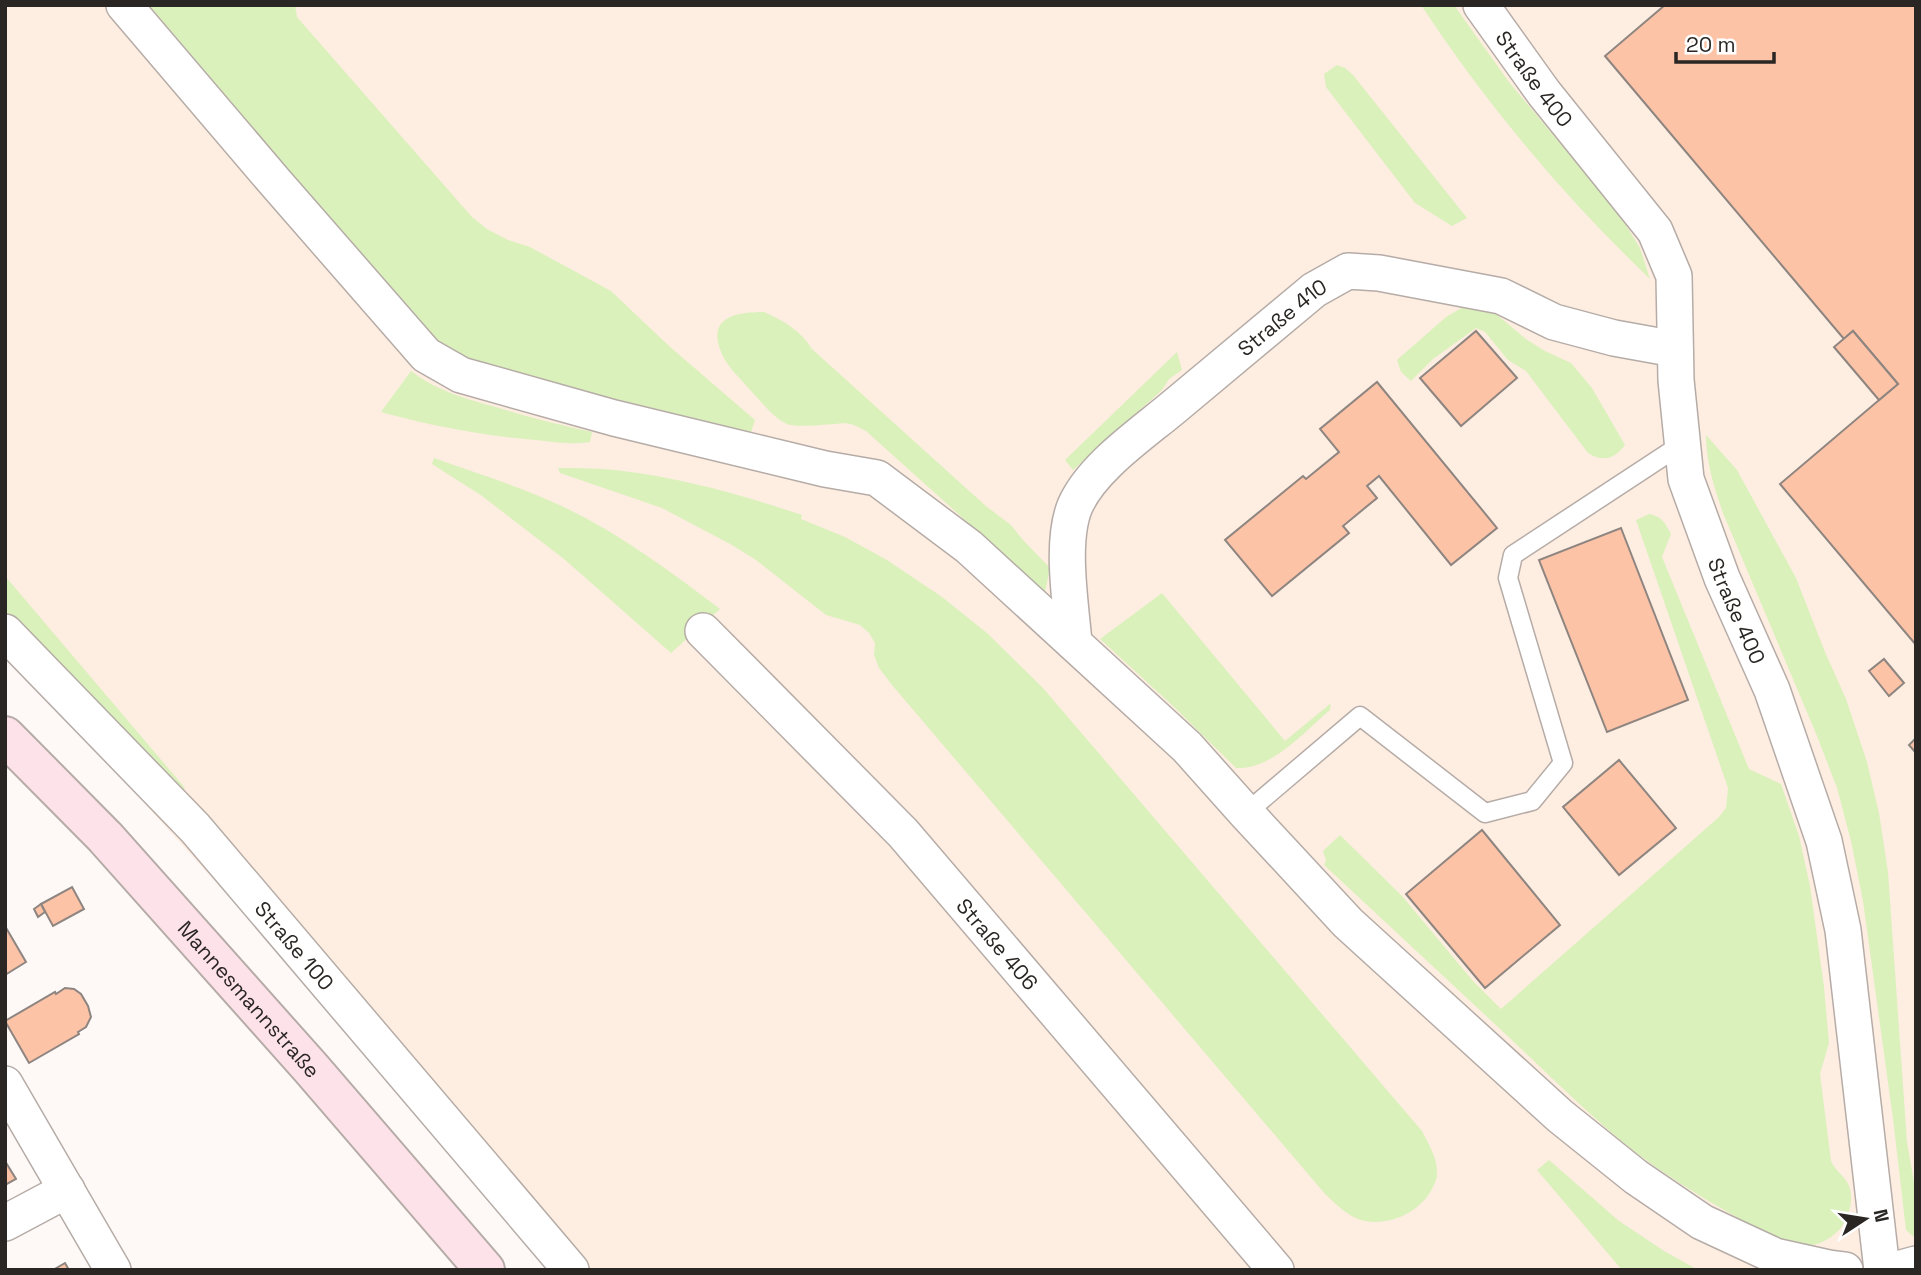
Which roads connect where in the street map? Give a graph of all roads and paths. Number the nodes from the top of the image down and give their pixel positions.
1 (124, 5) edge
2 (1481, 5) edge
3 (1675, 349) junction
4 (1682, 444) junction
5 (704, 631) dead end
6 (5, 632) edge
7 (1074, 643) junction
8 (5, 736) edge
9 (1246, 813) junction
10 (5, 1084) edge
11 (66, 1190) junction
12 (5, 1223) edge
13 (1916, 1264) edge
14 (113, 1270) edge
15 (485, 1270) edge
16 (571, 1270) edge
17 (1276, 1270) edge
18 (1845, 1270) edge
19 (1882, 1270) edge
20 (1894, 1270) edge

1 - 7 street
2 - 3 street, Straße 400
3 - 4 street, Straße 400
3 - 7 street, Straße 410
4 - 9 lane
4 - 19 street, Straße 400
5 - 17 street, Straße 406
6 - 16 street, Straße 100
7 - 9 street
8 - 15 main road, Mannesmannstraße
9 - 18 street
10 - 11 street
11 - 12 street
11 - 14 street
13 - 20 street

